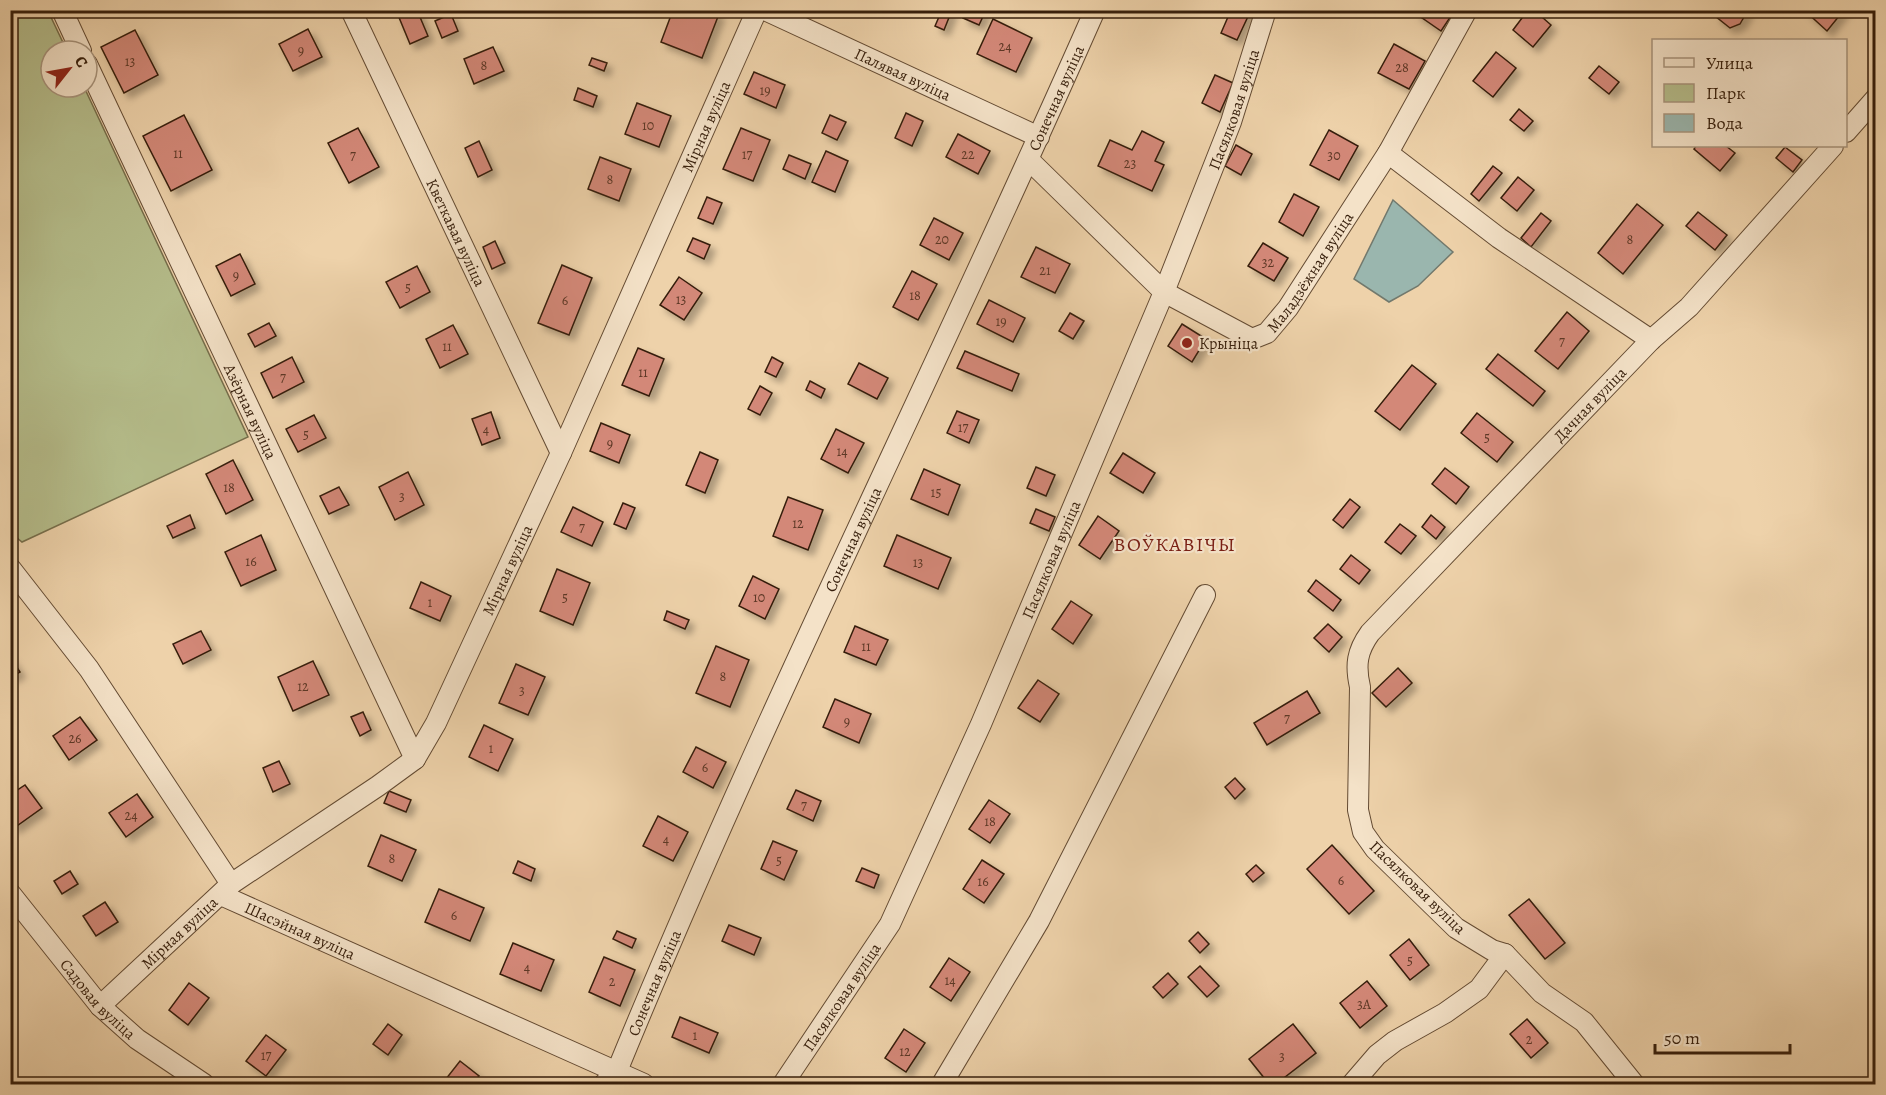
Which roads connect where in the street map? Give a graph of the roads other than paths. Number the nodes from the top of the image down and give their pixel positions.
1 (62, 10) edge
2 (351, 10) edge
3 (757, 10) edge
4 (765, 10) edge
5 (1095, 10) edge
6 (1266, 10) edge
7 (1467, 10) edge
8 (75, 39) edge
9 (99, 89) edge
10 (1875, 98) edge
11 (1847, 130) edge
12 (1039, 137) junction
13 (1832, 147) edge
14 (1388, 153) junction
15 (1030, 161) junction
16 (1164, 292) junction
17 (1651, 340) junction
18 (561, 453) junction
19 (11, 569) edge
20 (1205, 595) dead end
21 (1355, 667) joint
22 (415, 759) junction
23 (231, 884) junction
24 (10, 893) edge
25 (1505, 954) junction
26 (100, 1006) junction
27 (610, 1078) edge
28 (204, 1084) edge
29 (644, 1084) edge
30 (783, 1084) edge
31 (942, 1084) edge
32 (1352, 1084) edge
33 (1634, 1084) edge

1 - 8 street
2 - 18 street, Кветкавая вуліца
3 - 18 street, Мірная вуліца
4 - 12 street, Палявая вуліца
5 - 12 street, Сонечная вуліца
6 - 16 street, Пасялковая вуліца
7 - 14 street, Маладзёжная вуліца
9 - 22 street, Азёрная вуліца
10 - 11 street
12 - 15 street, Сонечная вуліца
13 - 17 street, Дачная вуліца
14 - 16 street, Маладзёжная вуліца
14 - 17 street
15 - 16 street, Маладзёжная вуліца
15 - 27 street, Сонечная вуліца
16 - 30 street, Пасялковая вуліца
17 - 21 street, Дачная вуліца
18 - 22 street, Мірная вуліца
19 - 23 street, Шасэйная вуліца
20 - 31 street
21 - 25 street, Пасялковая вуліца
22 - 23 street, Мірная вуліца
23 - 26 street, Мірная вуліца
23 - 27 street, Шасэйная вуліца
24 - 26 street, Садовая вуліца
25 - 32 street
25 - 33 street
26 - 28 street, Садовая вуліца
27 - 29 street, Шасэйная вуліца

